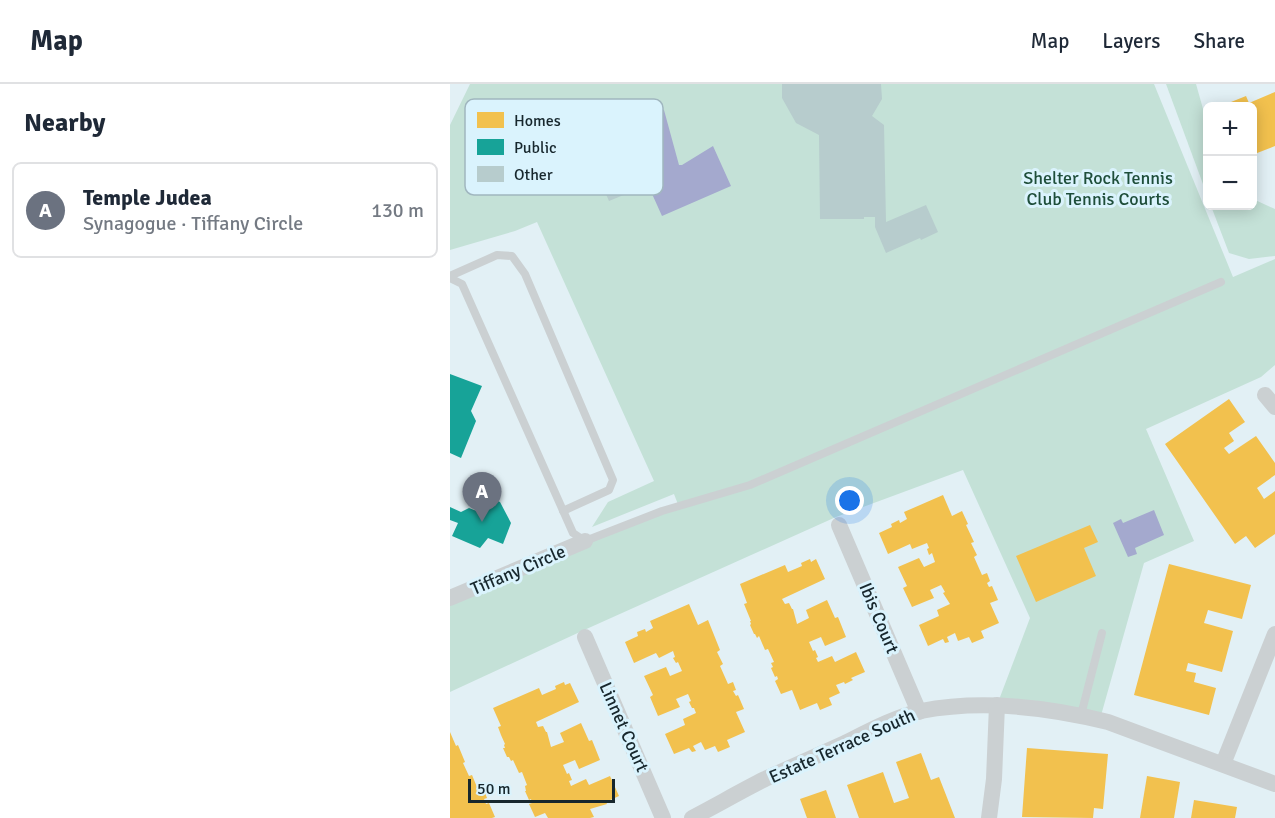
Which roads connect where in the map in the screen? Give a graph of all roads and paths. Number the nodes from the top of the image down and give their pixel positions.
1 (450, 277) edge
2 (1221, 282) dead end
3 (562, 511) junction
4 (840, 525) dead end
5 (585, 541) junction
6 (450, 598) edge
7 (1102, 633) dead end
8 (1275, 634) edge
9 (585, 637) dead end
10 (997, 705) junction
11 (919, 712) junction
12 (1081, 715) junction
13 (1222, 764) junction
14 (1275, 784) edge
15 (663, 818) edge
16 (692, 818) edge
17 (988, 818) edge

1 - 3 lane
1 - 3 lane
2 - 5 lane
3 - 5 lane
4 - 11 street, Ibis Court
5 - 6 street, Tiffany Circle
7 - 12 lane
8 - 13 street
9 - 15 street, Linnet Court
10 - 11 street, Estate Terrace South
10 - 12 street, Estate Terrace South
10 - 17 street
11 - 16 street, Estate Terrace South
12 - 13 street, Estate Terrace South
13 - 14 street, Estate Terrace South

